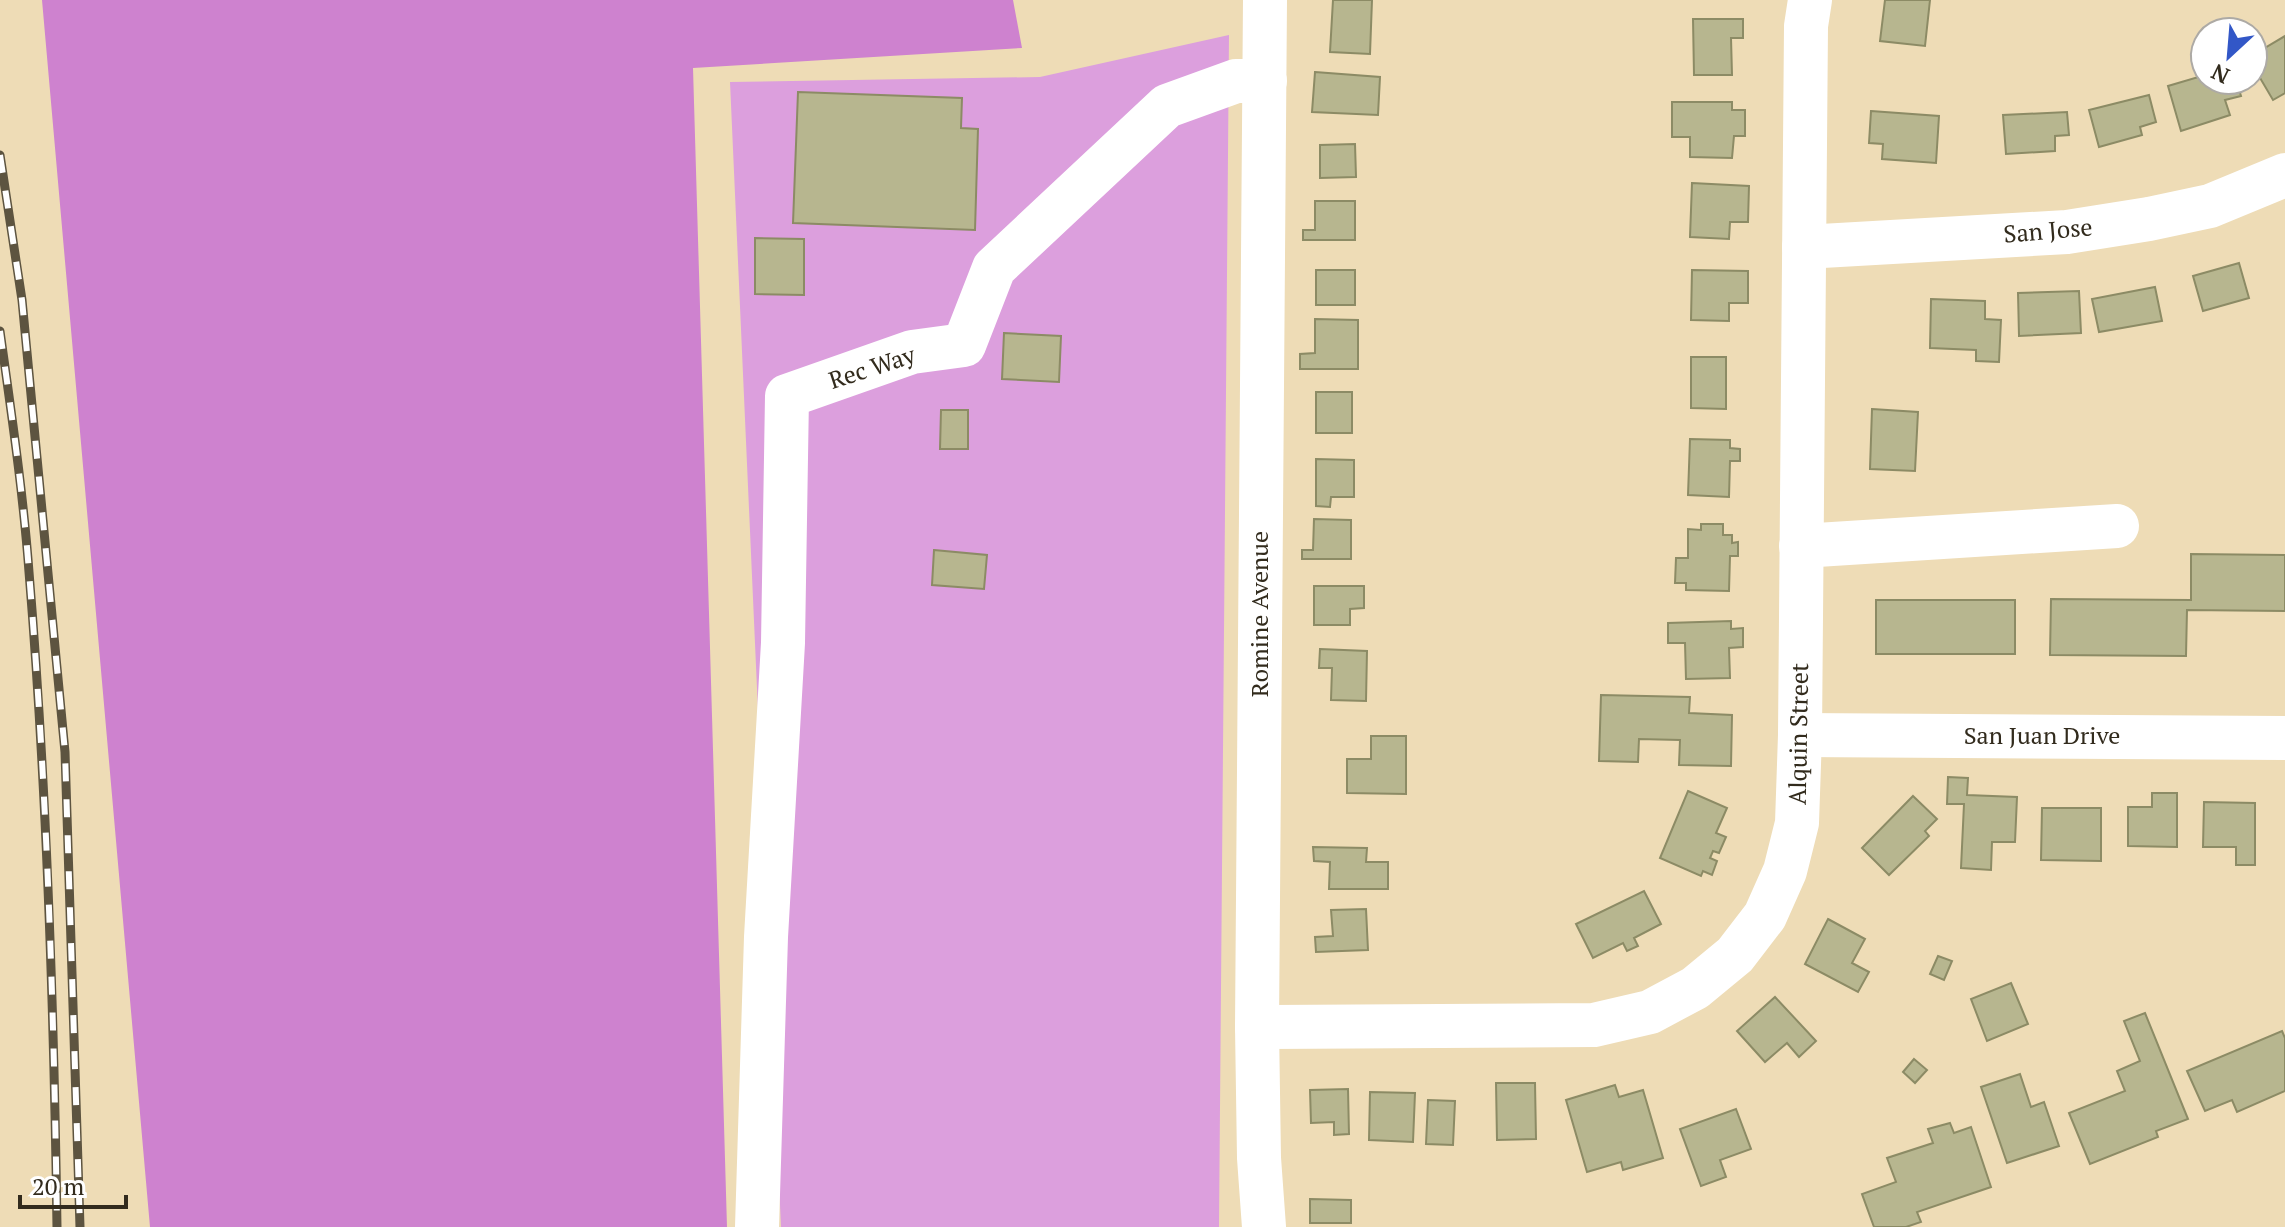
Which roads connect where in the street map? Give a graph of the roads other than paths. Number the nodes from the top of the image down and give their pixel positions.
1 (1265, 0) edge
2 (1810, 0) edge
3 (1265, 81) junction
4 (2285, 175) edge
5 (1804, 247) junction
6 (2117, 526) dead end
7 (1801, 546) junction
8 (1800, 735) junction
9 (2285, 738) edge
10 (1257, 1027) junction
11 (757, 1227) edge
12 (1264, 1227) edge

1 - 3 street, Romine Avenue
2 - 5 street, Alquin Street
3 - 10 street, Romine Avenue
3 - 11 street, Rec Way
4 - 5 street, San Jose
5 - 7 street, Alquin Street
6 - 7 street
7 - 8 street, Alquin Street
8 - 9 street, San Juan Drive
8 - 10 street, Alquin Street
10 - 12 street, Romine Avenue

